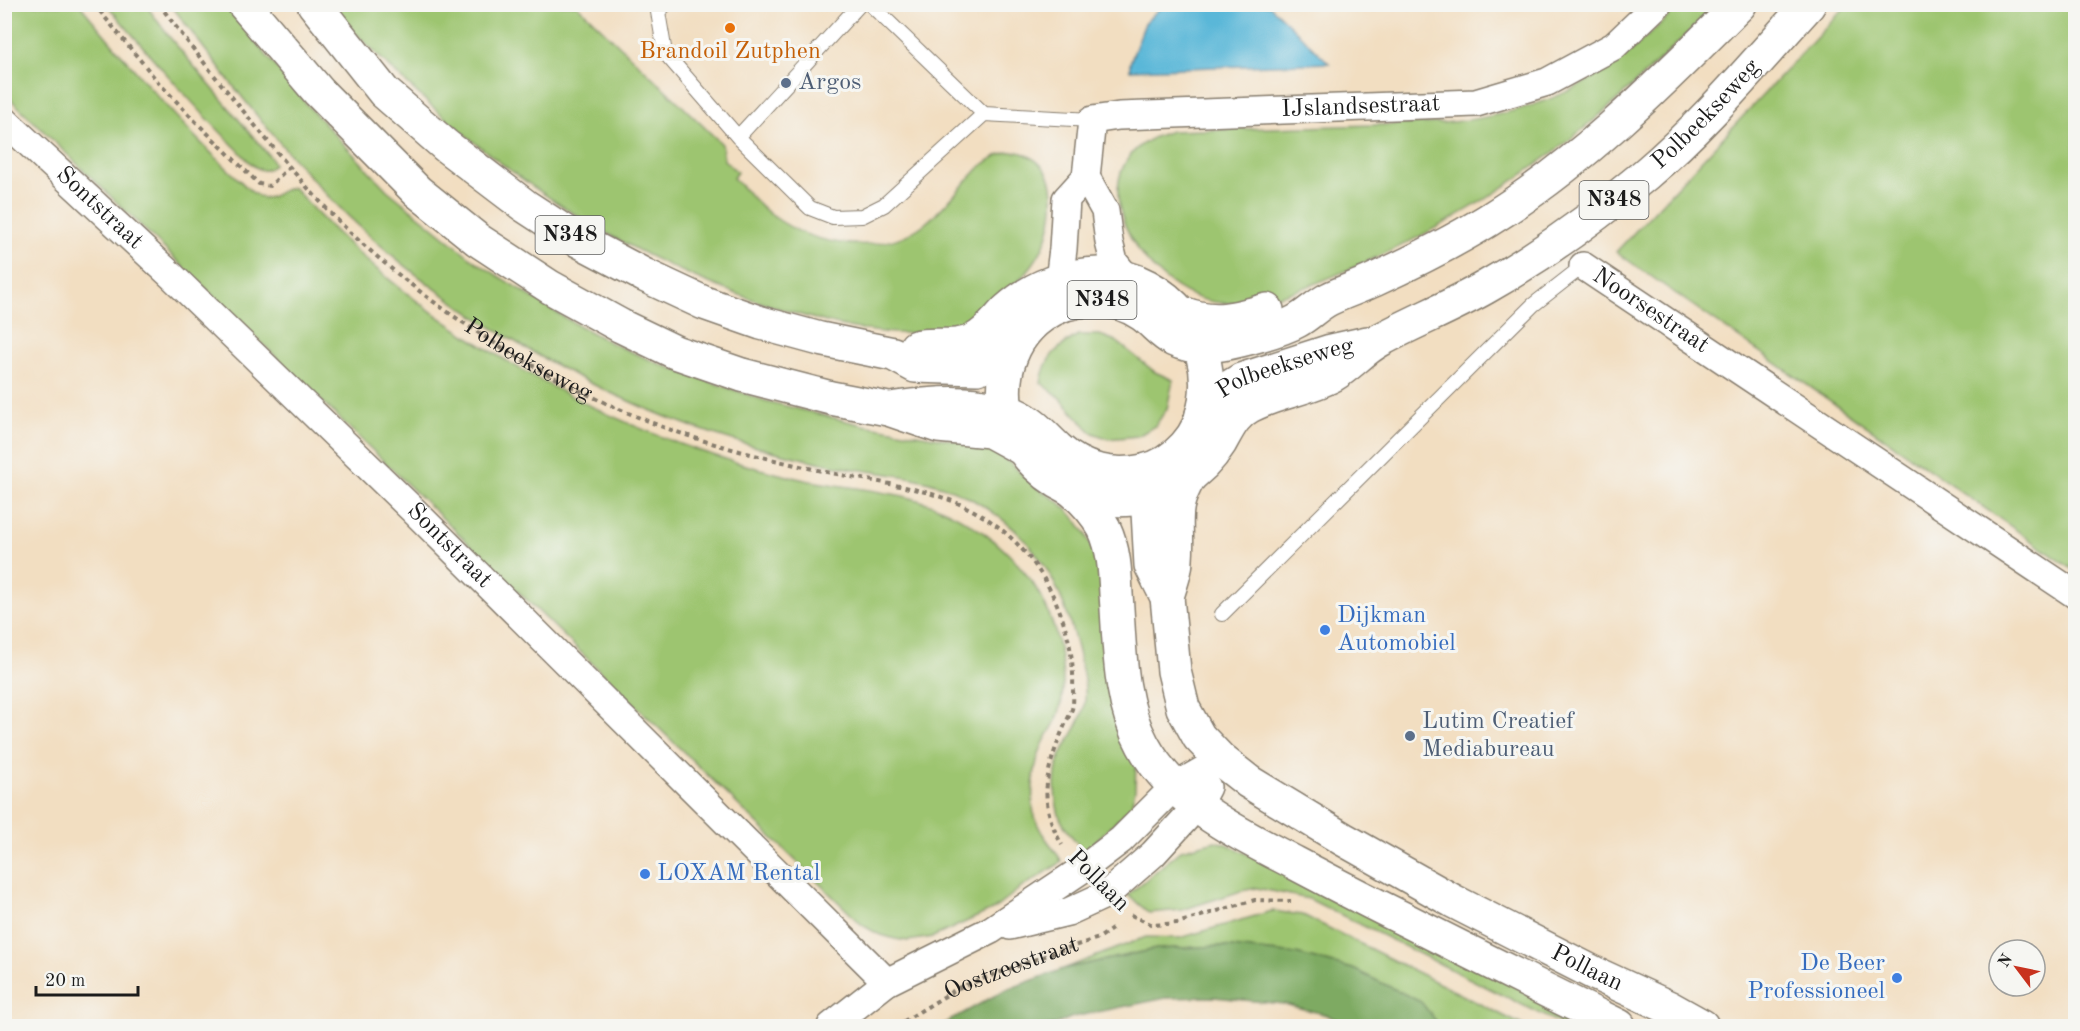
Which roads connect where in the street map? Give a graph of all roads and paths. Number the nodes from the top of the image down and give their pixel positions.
1 (94, 4) edge
2 (159, 4) edge
3 (244, 4) edge
4 (314, 4) edge
5 (666, 4) edge
6 (860, 4) edge
7 (870, 4) edge
8 (1658, 4) edge
9 (1740, 4) edge
10 (1809, 4) edge
11 (984, 114) junction
12 (4, 120) edge
13 (1092, 120) junction
14 (738, 137) junction
15 (289, 167) junction
16 (1086, 177) junction
17 (1583, 266) joint
18 (1127, 278) junction
19 (1059, 280) junction
20 (1325, 300) junction
21 (1047, 312) junction
22 (1182, 313) junction
23 (1201, 346) junction
24 (1012, 352) junction
25 (893, 354) junction
26 (888, 409) junction
27 (1007, 412) junction
28 (1214, 423) junction
29 (1023, 449) junction
30 (1177, 470) junction
31 (1072, 490) junction
32 (1149, 495) junction
33 (1009, 536) joint
34 (2076, 595) edge
35 (1167, 597) junction
36 (1222, 614) dead end
37 (1221, 760) junction
38 (1185, 796) junction
39 (1084, 868) junction
40 (1107, 894) junction
41 (1301, 902) dead end
42 (1132, 915) junction
43 (991, 930) junction
44 (886, 981) junction
45 (831, 1026) edge
46 (896, 1026) edge
47 (1619, 1026) edge
48 (1702, 1026) edge

1 - 15 path
2 - 15 path, Polbeekseweg
3 - 26 main road, N348
4 - 25 main road, N348
5 - 14 lane
6 - 14 lane
7 - 11 lane
8 - 13 street, IJslandsestraat
9 - 20 main road, Polbeekseweg / N348
10 - 28 main road, Polbeekseweg / N348
11 - 13 lane
11 - 14 lane
12 - 44 street, Sontstraat
13 - 16 street
15 - 33 path, Polbeekseweg
16 - 18 street
16 - 19 street
17 - 34 street, Noorsestraat
17 - 36 lane, Noorsestraat
18 - 19 main road, N348
18 - 22 main road, N348
19 - 21 main road, N348
19 - 25 main road, N348
20 - 22 main road, Polbeekseweg / N348
20 - 23 main road, Polbeekseweg / N348
21 - 23 main road, N348
21 - 24 main road, N348
22 - 23 main road, N348
23 - 28 main road, N348
24 - 25 main road, N348
24 - 27 main road, N348
26 - 27 main road, N348
26 - 29 main road, N348
27 - 29 main road, N348
27 - 30 main road, N348
28 - 30 main road, N348
29 - 31 main road, N348
30 - 32 main road, N348
30 - 35 main road, Pollaan
31 - 32 main road, N348
31 - 38 main road, Pollaan
32 - 35 main road, Pollaan
33 - 39 path, Pollaan
35 - 37 main road, Pollaan
37 - 38 street, Oostzeestraat
37 - 48 main road, Pollaan
38 - 39 street, Oostzeestraat
38 - 40 street, Oostzeestraat
38 - 47 main road, Pollaan
39 - 43 street, Oostzeestraat
40 - 42 path, Pollaan
40 - 43 street, Oostzeestraat
41 - 42 path, Pollaan
42 - 46 path, Oostzeestraat
43 - 44 street, Oostzeestraat
44 - 45 street, Oostzeestraat

